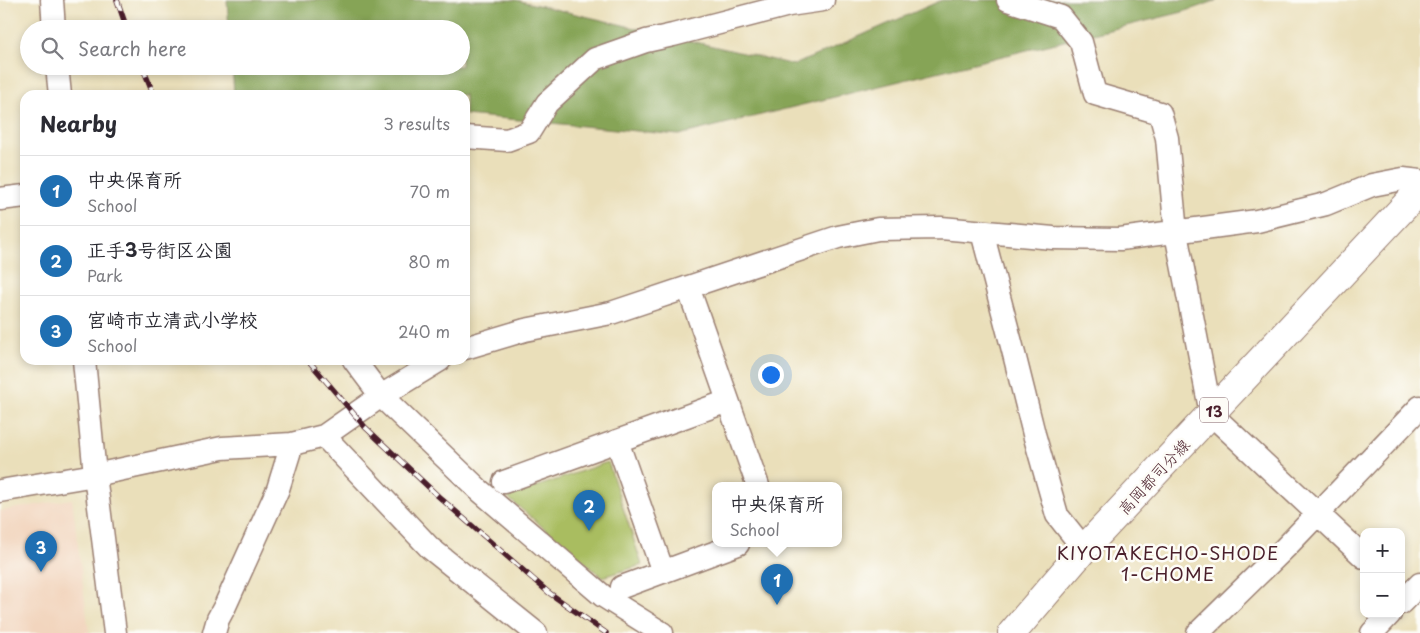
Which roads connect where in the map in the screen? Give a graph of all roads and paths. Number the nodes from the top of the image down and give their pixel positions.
1 (52, 0) edge
2 (823, 0) edge
3 (1008, 0) edge
4 (53, 20) edge
5 (58, 75) edge
6 (59, 90) edge
7 (470, 137) edge
8 (1420, 181) edge
9 (1420, 190) edge
10 (20, 197) edge
11 (0, 199) edge
12 (982, 232) junction
13 (1176, 233) junction
14 (688, 287) junction
15 (470, 346) edge
16 (84, 365) edge
17 (358, 365) edge
18 (432, 365) edge
19 (381, 396) junction
20 (728, 401) junction
21 (1420, 407) edge
22 (1211, 414) junction
23 (324, 436) junction
24 (617, 441) junction
25 (292, 444) junction
26 (95, 475) junction
27 (504, 482) dead end
28 (757, 482) edge
29 (0, 491) edge
30 (1318, 513) junction
31 (730, 547) edge
32 (1084, 549) junction
33 (1360, 553) edge
34 (664, 572) junction
35 (622, 587) dead end
36 (1386, 618) edge
37 (115, 633) edge
38 (214, 633) edge
39 (536, 633) edge
40 (662, 633) edge
41 (1012, 633) edge
42 (1198, 633) edge
43 (1372, 633) edge

1 - 4 street
2 - 7 street
3 - 13 street
5 - 6 street
8 - 13 street
9 - 22 main road, 高岡都司分線 / 13
10 - 11 street
12 - 13 street
12 - 14 street
12 - 32 street
13 - 22 street
14 - 15 street
14 - 20 street
16 - 26 street
17 - 19 street
18 - 19 street
19 - 23 street
19 - 40 street
20 - 24 street
20 - 28 street
21 - 30 street
22 - 30 street
22 - 32 main road, 高岡都司分線 / 13
23 - 25 street
23 - 39 street
24 - 27 street
24 - 34 street
25 - 26 street
25 - 38 street
26 - 29 street
26 - 37 street
30 - 33 street
30 - 42 street
31 - 34 street
32 - 41 main road, 高岡都司分線 / 13
34 - 35 street
36 - 43 street

